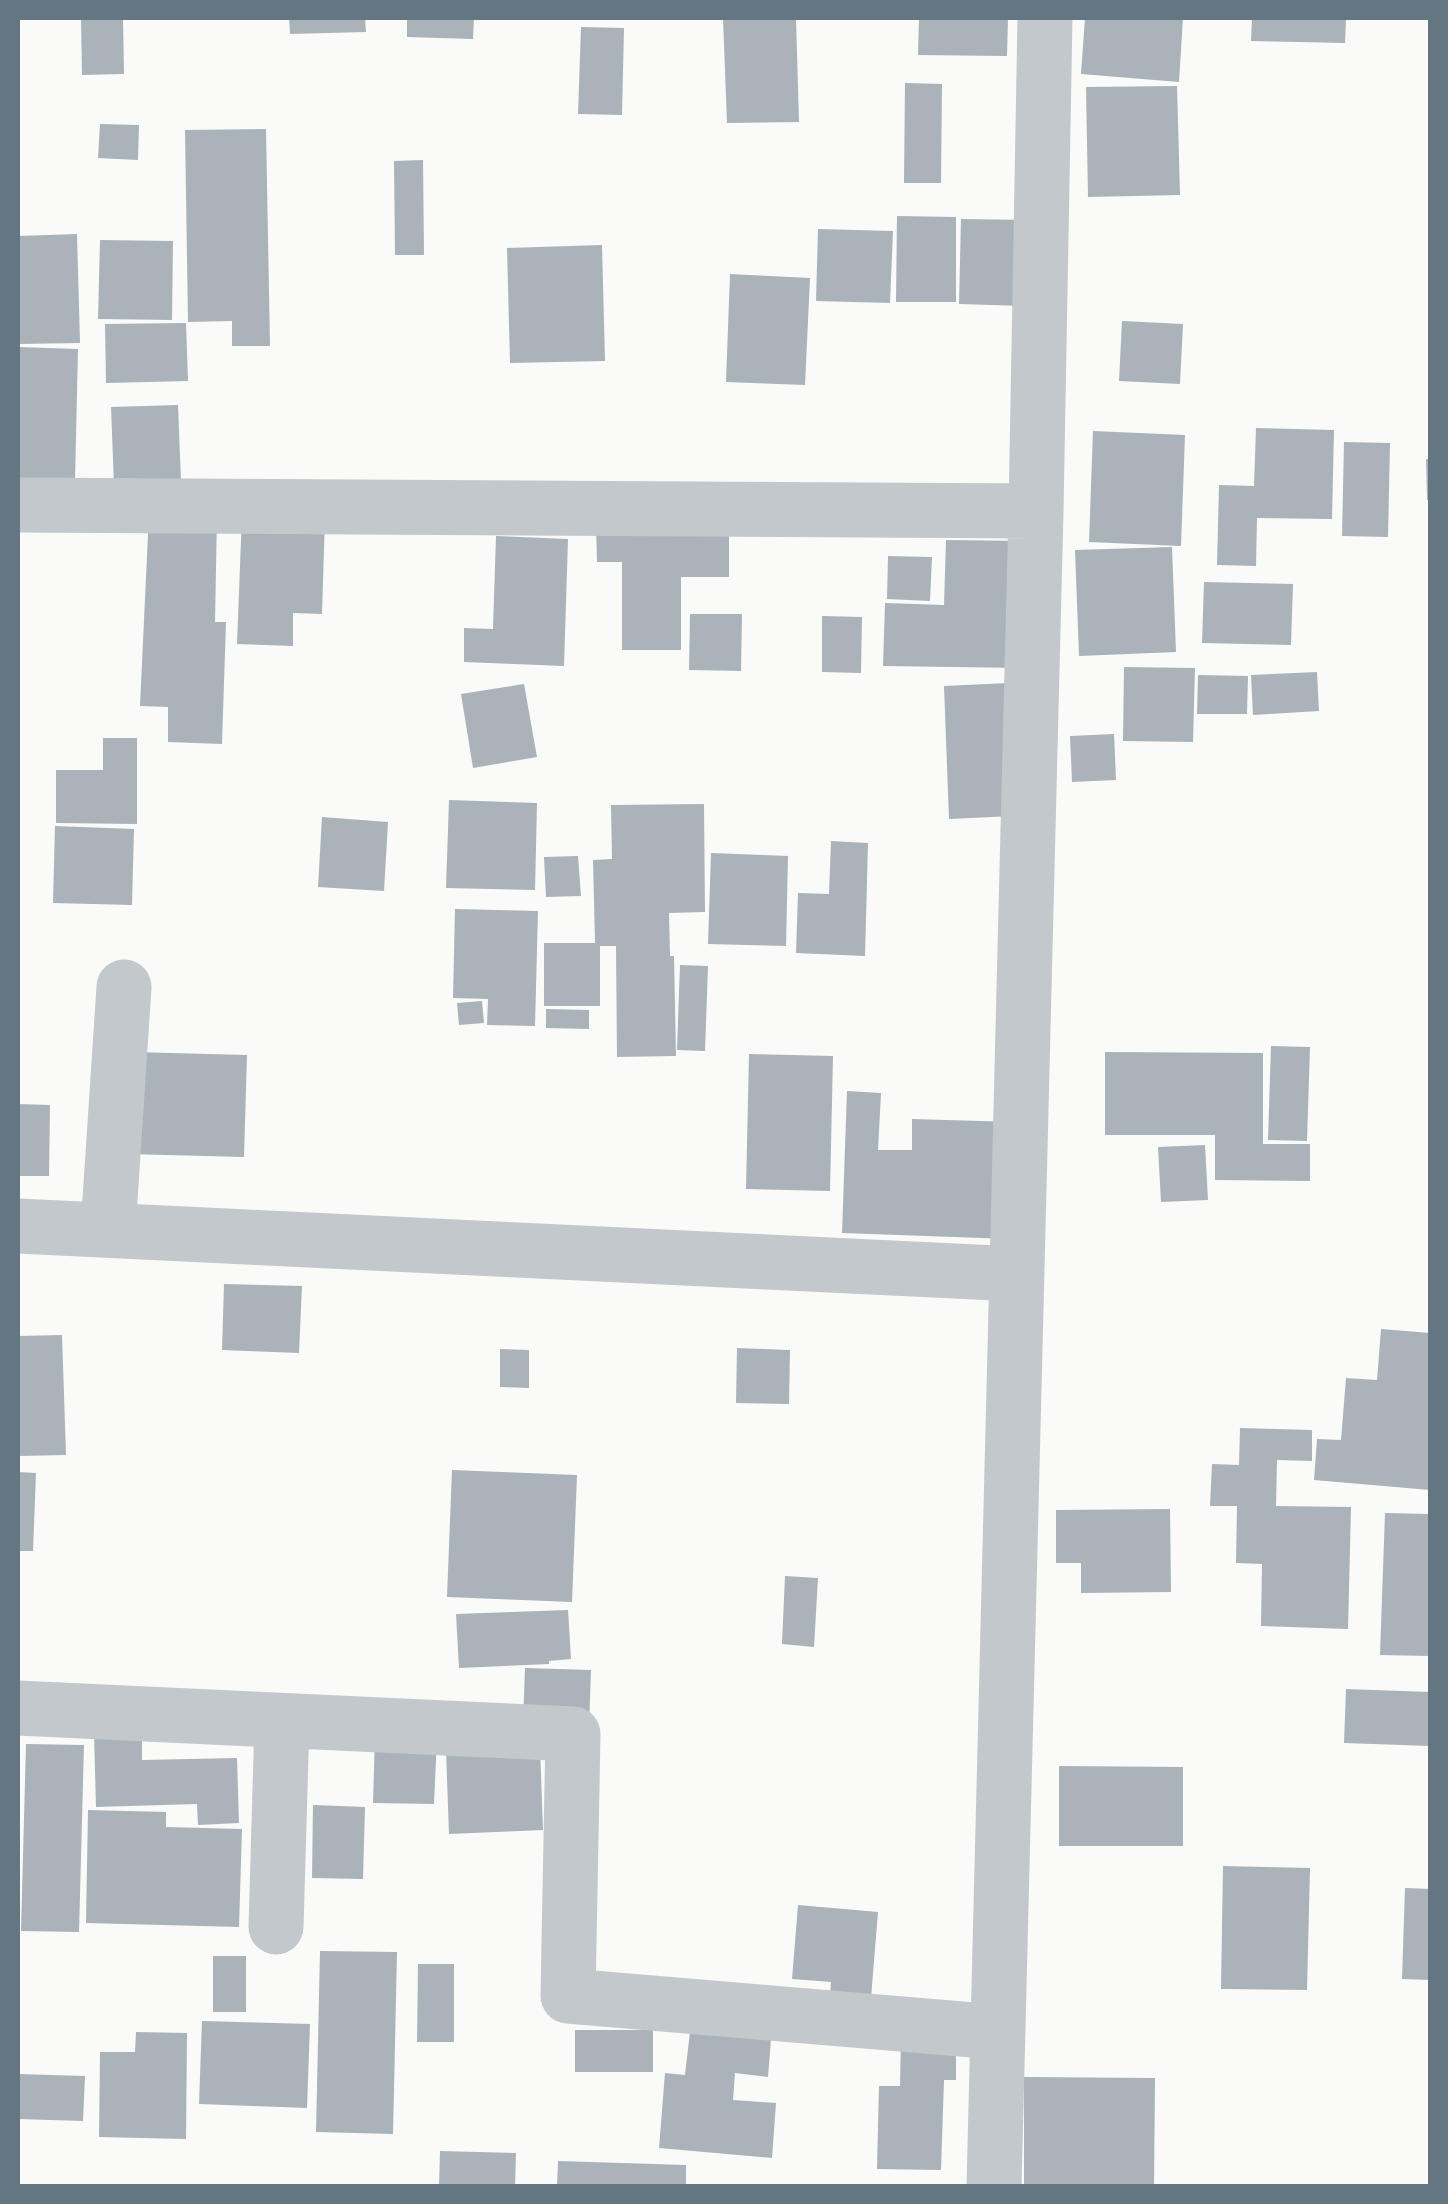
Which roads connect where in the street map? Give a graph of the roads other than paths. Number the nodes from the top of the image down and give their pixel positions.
1 (1044, 18) edge
2 (18, 506) edge
3 (1036, 511) junction
4 (124, 987) dead end
5 (18, 1226) edge
6 (108, 1230) junction
7 (1017, 1274) junction
8 (18, 1708) edge
9 (282, 1721) junction
10 (276, 1927) dead end
11 (997, 2032) junction
12 (994, 2186) edge

1 - 3 street
2 - 3 street
3 - 7 street
4 - 6 street
5 - 6 street
6 - 7 street
7 - 11 street
8 - 9 street
9 - 10 street
9 - 11 street
11 - 12 street

